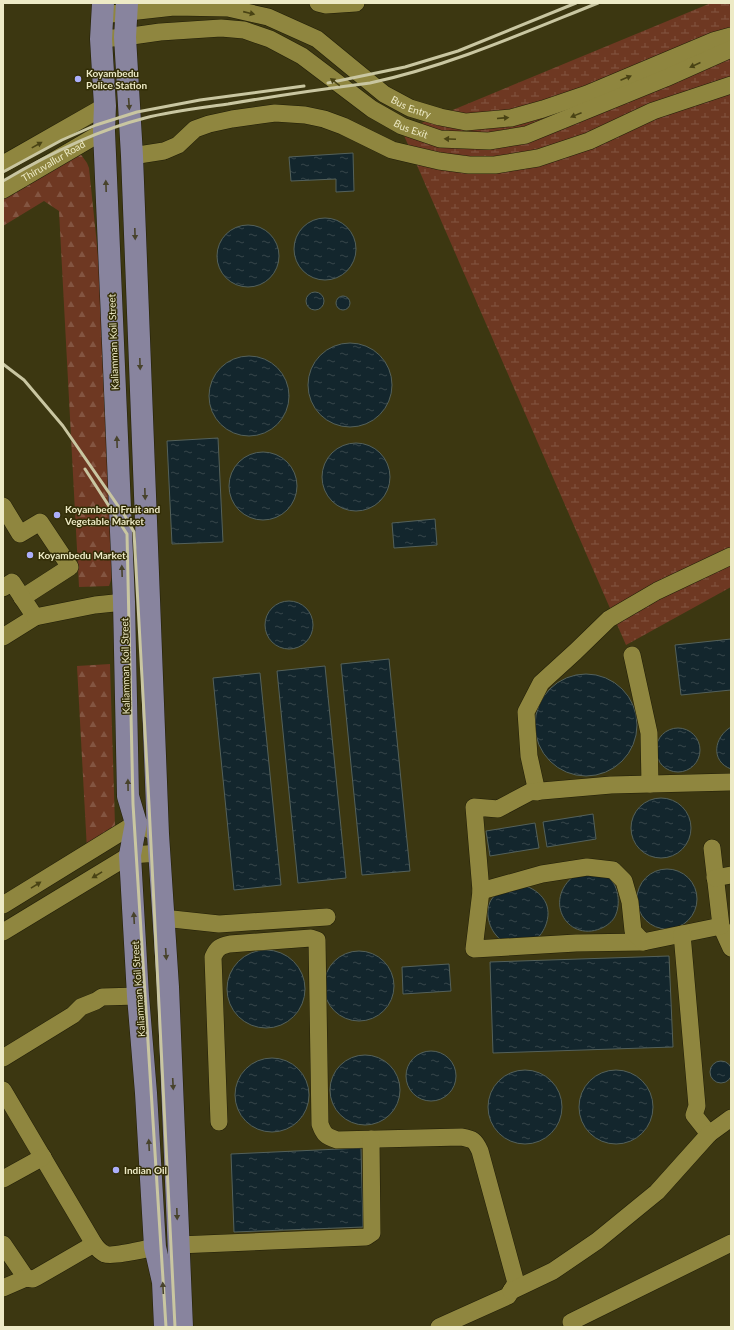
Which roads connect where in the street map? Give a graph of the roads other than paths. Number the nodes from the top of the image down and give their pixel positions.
1 (318, 3) edge
2 (356, 3) edge
3 (127, 7) edge
4 (103, 9) edge
5 (731, 36) edge
6 (125, 37) junction
7 (101, 39) junction
8 (731, 49) edge
9 (731, 85) edge
10 (105, 106) junction
11 (104, 131) junction
12 (132, 156) junction
13 (3, 164) edge
14 (3, 190) edge
15 (3, 506) edge
16 (731, 556) edge
17 (3, 588) edge
18 (22, 598) junction
19 (124, 602) junction
20 (34, 617) junction
21 (3, 637) edge
22 (632, 655) dead end
23 (731, 782) edge
24 (650, 784) junction
25 (538, 792) junction
26 (136, 823) junction
27 (159, 844) junction
28 (712, 848) dead end
29 (130, 855) junction
30 (723, 876) edge
31 (481, 891) junction
32 (3, 905) edge
33 (327, 917) dead end
34 (164, 918) junction
35 (721, 926) junction
36 (3, 932) edge
37 (682, 934) junction
38 (643, 942) junction
39 (731, 948) edge
40 (138, 996) junction
41 (3, 1058) edge
42 (3, 1090) edge
43 (731, 1118) edge
44 (219, 1122) dead end
45 (709, 1134) junction
46 (371, 1139) junction
47 (44, 1157) junction
48 (3, 1179) edge
49 (3, 1244) edge
50 (94, 1244) junction
51 (731, 1244) edge
52 (178, 1245) junction
53 (155, 1247) junction
54 (26, 1278) junction
55 (3, 1288) edge
56 (511, 1292) junction
57 (580, 1322) edge
58 (165, 1327) edge
59 (182, 1327) edge
60 (439, 1327) edge

1 - 2 street
3 - 4 street, Bus Entry
3 -> 5 street, Bus Entry
3 - 6 main road
4 - 7 main road, Kaliamman Koil Street
6 - 7 street, Bus Exit
8 -> 6 street, Bus Exit
6 -> 12 main road
7 - 10 main road, Kaliamman Koil Street
9 - 12 street
10 - 11 main road, Kaliamman Koil Street
13 -> 10 street
11 - 14 street, Thiruvallur Road
19 -> 11 main road, Kaliamman Koil Street
12 -> 27 main road
15 - 18 street
16 - 25 street
17 - 18 street
18 - 20 street
19 - 20 street
26 -> 19 main road, Kaliamman Koil Street
20 - 21 street
22 - 24 street
23 - 24 street
24 - 25 street
25 - 31 street
26 - 27 street
26 - 29 main road, Kaliamman Koil Street
32 -> 26 street
27 - 29 street
27 - 34 main road
28 - 30 street
29 -> 36 street
40 -> 29 main road, Kaliamman Koil Street
30 - 35 street
31 - 38 street
31 - 38 street
33 - 34 street
34 -> 52 main road
35 - 37 street
35 - 39 street
37 - 38 street
37 - 45 street
40 - 41 street
53 -> 40 main road, Kaliamman Koil Street
42 - 47 street
43 - 45 street
44 - 46 street
45 - 56 street
46 - 52 street
46 - 56 street
47 - 48 street
47 - 50 street
49 - 54 street
50 - 53 street
50 - 54 street
51 - 57 street
52 - 59 main road
58 -> 53 main road, Kaliamman Koil Street
54 - 55 street
56 - 60 street

